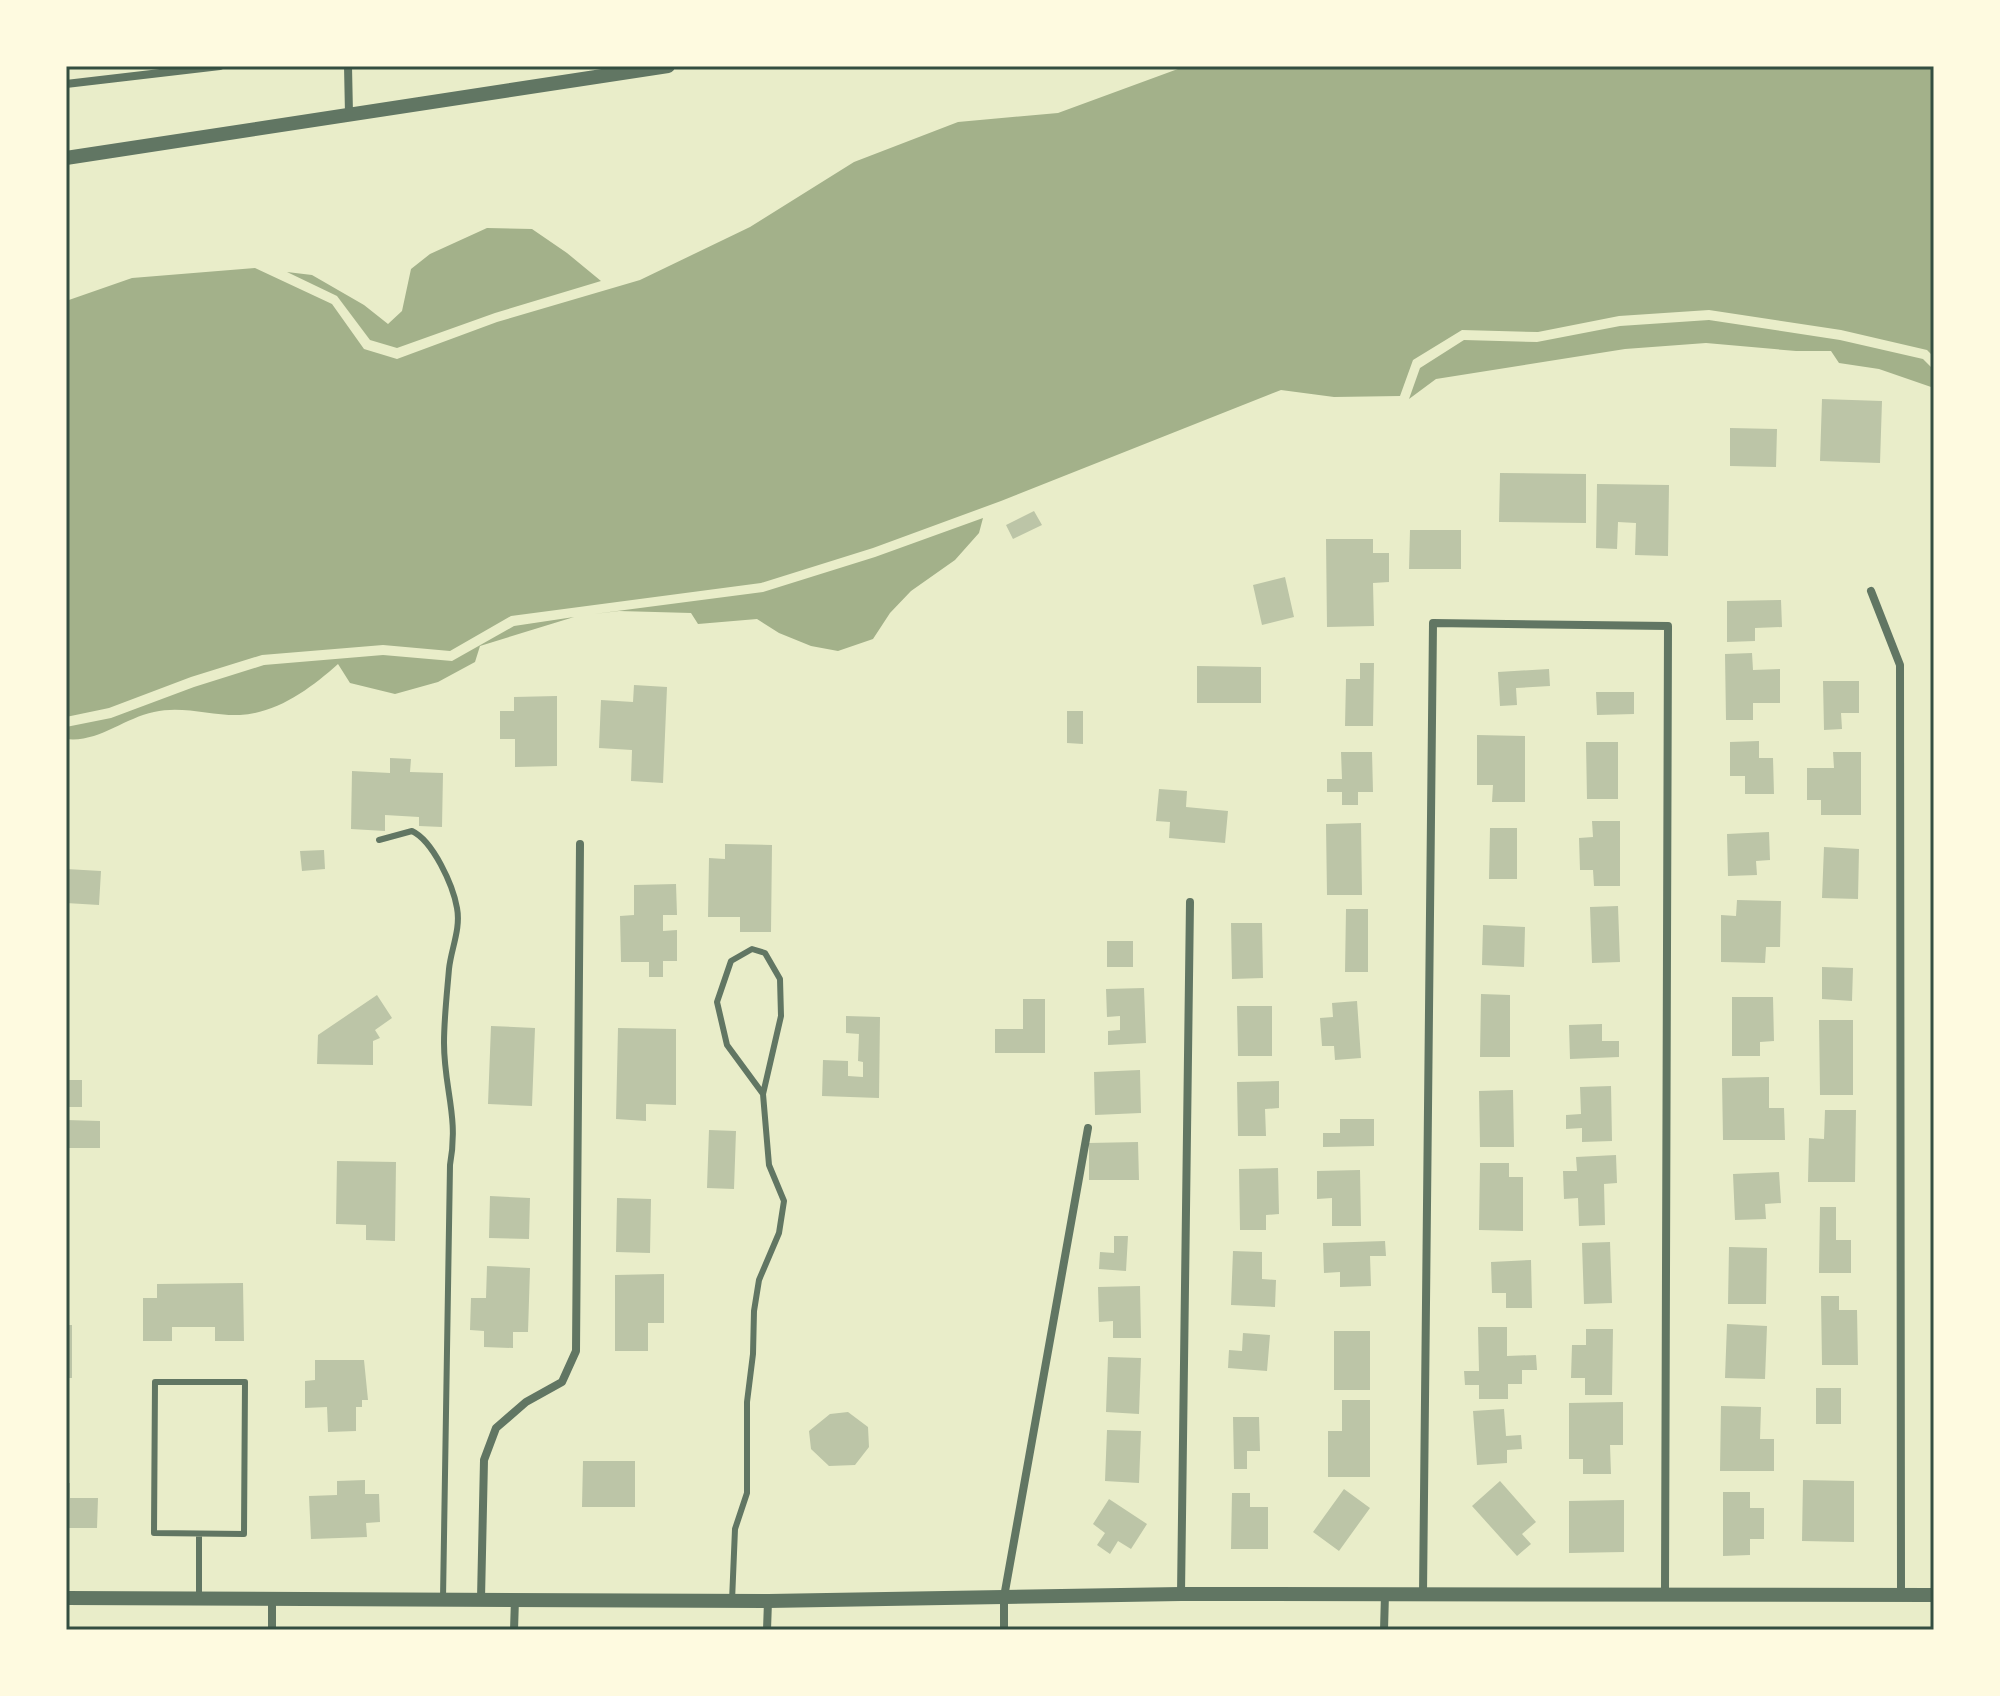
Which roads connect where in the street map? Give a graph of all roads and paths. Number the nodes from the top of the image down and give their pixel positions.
1 (220, 66) edge
2 (348, 66) edge
3 (668, 66) edge
4 (643, 68) edge
5 (66, 84) edge
6 (349, 114) junction
7 (66, 158) edge
8 (1871, 591) dead end
9 (379, 840) dead end
10 (580, 844) dead end
11 (1190, 902) dead end
12 (763, 1094) junction
13 (1088, 1128) dead end
14 (199, 1534) junction
15 (1665, 1593) junction
16 (1181, 1594) junction
17 (1385, 1594) junction
18 (1423, 1594) junction
19 (1901, 1595) junction
20 (1934, 1595) edge
21 (1004, 1597) junction
22 (66, 1598) edge
23 (199, 1598) junction
24 (272, 1598) junction
25 (443, 1599) junction
26 (481, 1599) junction
27 (515, 1599) junction
28 (732, 1601) junction
29 (768, 1601) junction
30 (272, 1630) edge
31 (514, 1630) edge
32 (767, 1630) edge
33 (1004, 1630) edge
34 (1384, 1630) edge

1 - 5 street
2 - 6 street
3 - 4 street
4 - 6 street
6 - 7 street
8 - 19 street
9 - 25 lane
10 - 26 street
11 - 16 street
12 - 12 lane
12 - 28 lane
13 - 21 street
14 - 14 lane
14 - 23 lane
15 - 18 street
15 - 18 street
15 - 19 street
16 - 17 street
16 - 21 street
17 - 18 street
17 - 34 street
19 - 20 street
21 - 29 street
21 - 33 street
22 - 23 street
23 - 24 street
24 - 25 street
24 - 30 street
25 - 26 street
26 - 27 street
27 - 28 street
27 - 31 street
28 - 29 street
29 - 32 street

